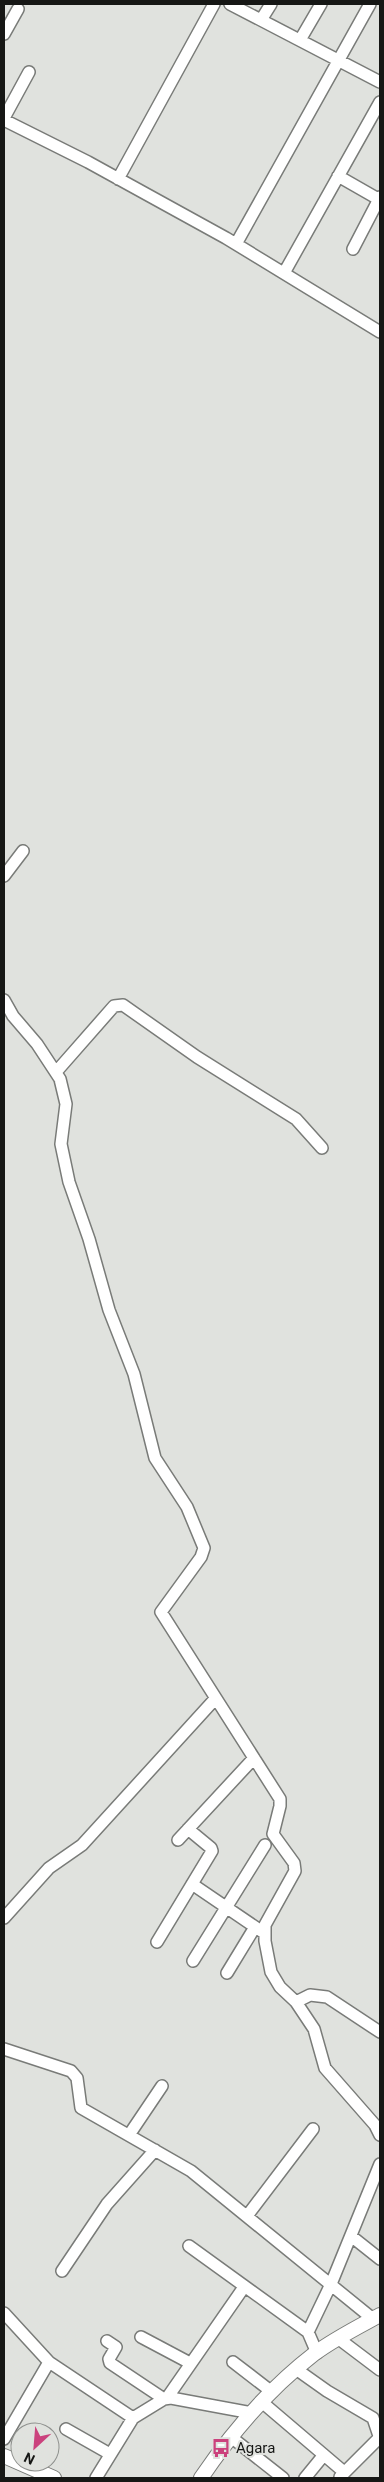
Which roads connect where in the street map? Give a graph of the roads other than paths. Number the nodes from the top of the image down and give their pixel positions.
1 (214, 4) edge
2 (230, 4) edge
3 (271, 4) edge
4 (321, 4) edge
5 (370, 4) edge
6 (18, 9) dead end
7 (261, 20) junction
8 (4, 34) edge
9 (300, 40) junction
10 (337, 60) junction
11 (29, 72) dead end
12 (380, 82) edge
13 (380, 102) edge
14 (4, 119) edge
15 (338, 176) junction
16 (118, 179) junction
17 (380, 199) edge
18 (236, 244) junction
19 (354, 248) dead end
20 (284, 273) junction
21 (380, 332) edge
22 (23, 851) dead end
23 (4, 876) edge
24 (4, 1000) edge
25 (56, 1072) junction
26 (322, 1148) dead end
27 (215, 1699) junction
28 (254, 1758) junction
29 (188, 1829) junction
30 (178, 1840) dead end
31 (265, 1844) dead end
32 (192, 1884) junction
33 (226, 1907) junction
34 (4, 1918) edge
35 (260, 1930) junction
36 (157, 1942) dead end
37 (192, 1961) dead end
38 (227, 1972) dead end
39 (296, 2002) junction
40 (380, 2032) edge
41 (4, 2049) edge
42 (162, 2086) dead end
43 (313, 2129) dead end
44 (128, 2135) junction
45 (380, 2135) edge
46 (155, 2150) junction
47 (380, 2164) edge
48 (247, 2216) junction
49 (351, 2236) junction
50 (189, 2246) dead end
51 (380, 2259) edge
52 (62, 2271) dead end
53 (331, 2284) junction
54 (244, 2287) junction
55 (4, 2313) edge
56 (377, 2317) edge
57 (308, 2332) junction
58 (141, 2337) dead end
59 (339, 2339) junction
60 (107, 2341) dead end
61 (317, 2353) junction
62 (49, 2362) junction
63 (233, 2362) dead end
64 (190, 2363) junction
65 (296, 2369) junction
66 (380, 2370) edge
67 (268, 2397) junction
68 (165, 2399) junction
69 (252, 2413) junction
70 (134, 2418) junction
71 (66, 2429) dead end
72 (231, 2437) junction
73 (380, 2437) edge
74 (4, 2439) edge
75 (110, 2454) junction
76 (4, 2456) edge
77 (323, 2456) junction
78 (342, 2475) edge
79 (54, 2478) edge
80 (96, 2478) edge
81 (201, 2478) edge
82 (283, 2478) edge
83 (305, 2478) edge

1 - 16 street
2 - 7 street
3 - 7 street
4 - 9 street
5 - 10 street
6 - 8 street
7 - 9 street
9 - 10 street
10 - 12 street
10 - 18 street
11 - 14 street
13 - 15 street
14 - 16 street
15 - 17 street
15 - 20 street
16 - 18 street
17 - 19 street
18 - 20 street
20 - 21 street
22 - 23 street
24 - 25 street
25 - 26 street
25 - 27 street
27 - 28 street
27 - 34 street
28 - 29 street
28 - 35 street
29 - 30 street
29 - 32 street
31 - 33 street
32 - 33 street
32 - 36 street
33 - 35 street
33 - 37 street
35 - 38 street
35 - 39 street
39 - 40 street
39 - 45 street
41 - 44 street
42 - 44 street
43 - 48 street
44 - 46 street
46 - 48 street
46 - 52 street
47 - 49 street
48 - 53 street
49 - 51 street
49 - 53 street
50 - 54 street
53 - 56 street
53 - 57 street
54 - 57 street
54 - 64 street
55 - 62 street
56 - 59 main road
57 - 61 street
58 - 64 street
59 - 61 main road
59 - 66 street
60 - 68 street
61 - 65 main road
62 - 70 street
62 - 74 street
63 - 67 street
64 - 68 street
65 - 67 main road
65 - 73 street
67 - 69 main road
67 - 77 street
68 - 69 street
68 - 70 street
69 - 72 main road
70 - 75 street
71 - 75 street
72 - 81 main road
72 - 82 street
73 - 78 street
75 - 80 street
76 - 79 main road
77 - 78 street
77 - 83 street

